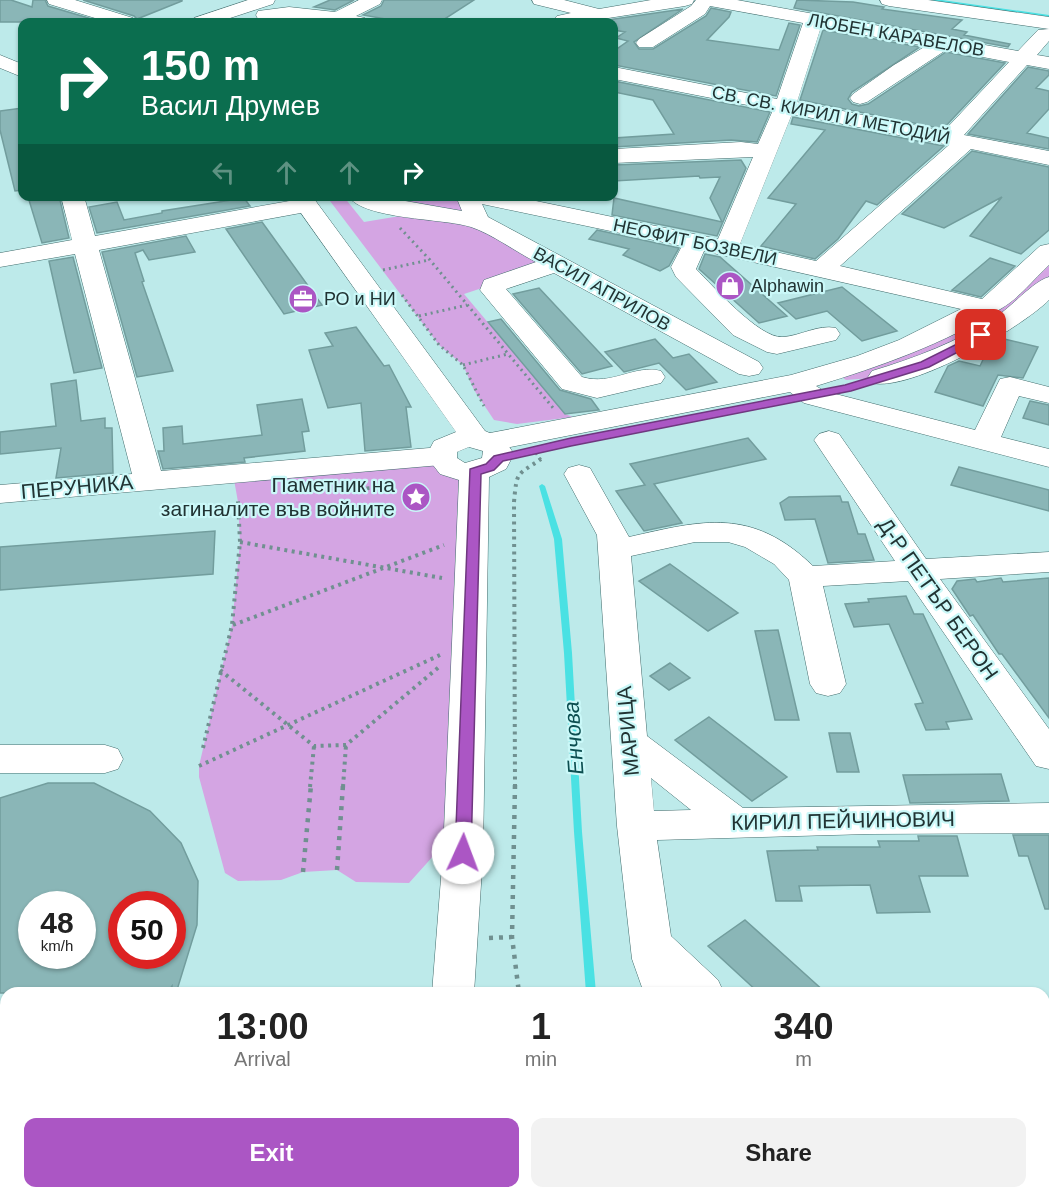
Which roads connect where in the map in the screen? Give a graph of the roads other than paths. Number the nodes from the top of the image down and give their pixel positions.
1 (56, 0) edge
2 (373, 0) edge
3 (685, 0) edge
4 (706, 0) edge
5 (889, 0) edge
6 (986, 0) edge
7 (548, 1) edge
8 (299, 4) edge
9 (256, 8) edge
10 (1049, 9) edge
11 (567, 17) edge
12 (113, 18) edge
13 (217, 18) edge
14 (337, 18) joint
15 (814, 20) junction
16 (1047, 28) edge
17 (646, 43) dead end
18 (942, 43) junction
19 (1022, 58) junction
20 (1, 62) edge
21 (1049, 63) edge
22 (18, 69) edge
23 (618, 74) edge
24 (860, 98) dead end
25 (785, 106) junction
26 (957, 140) junction
27 (766, 151) junction
28 (618, 156) edge
29 (1049, 158) edge
30 (73, 201) edge
31 (303, 201) edge
32 (381, 201) edge
33 (477, 208) edge
34 (696, 242) junction
35 (86, 244) junction
36 (726, 248) junction
37 (1049, 251) edge
38 (0, 260) edge
39 (555, 264) junction
40 (822, 269) junction
41 (1049, 285) edge
42 (985, 307) junction
43 (1019, 314) junction
44 (1049, 321) edge
45 (827, 334) dead end
46 (749, 368) dead end
47 (651, 377) dead end
48 (884, 377) junction
49 (804, 390) junction
50 (1049, 395) edge
51 (945, 430) junction
52 (829, 440) dead end
53 (985, 441) junction
54 (472, 451) junction
55 (1049, 458) edge
56 (579, 474) dead end
57 (150, 482) junction
58 (0, 494) edge
59 (615, 550) junction
60 (1049, 562) edge
61 (917, 570) junction
62 (805, 577) junction
63 (828, 684) dead end
64 (629, 741) junction
65 (1049, 756) edge
66 (0, 759) edge
67 (105, 759) dead end
68 (1049, 818) edge
69 (735, 823) junction
70 (636, 825) junction
71 (651, 943) junction
72 (453, 987) edge
73 (663, 987) edge
74 (697, 987) edge

1 - 12 street
2 - 14 street
3 - 11 street
4 - 15 street, ЛЮБЕН КАРАВЕЛОВ
4 - 17 street
5 - 16 street
6 - 10 street
7 - 11 street
8 - 9 street
8 - 14 street
9 - 13 street
15 - 18 street, ЛЮБЕН КАРАВЕЛОВ
15 - 25 street
16 - 19 street
18 - 19 street, ЛЮБЕН КАРАВЕЛОВ
18 - 24 street
19 - 21 street, ЛЮБЕН КАРАВЕЛОВ
19 - 26 street
20 - 22 street
23 - 25 street, СВ. СВ. КИРИЛ И МЕТОДИЙ
25 - 26 street, СВ. СВ. КИРИЛ И МЕТОДИЙ
25 - 27 street
26 - 29 street, СВ. СВ. КИРИЛ И МЕТОДИЙ
26 - 40 street
27 - 28 street
27 - 36 street
30 - 35 street
31 - 35 street
31 - 54 street
32 - 33 street, НЕОФИТ БОЗВЕЛИ
33 - 34 street, НЕОФИТ БОЗВЕЛИ
33 - 39 street, ВАСИЛ АПРИЛОВ
34 - 36 street, НЕОФИТ БОЗВЕЛИ
34 - 45 street
35 - 38 street
35 - 57 street
36 - 40 street, НЕОФИТ БОЗВЕЛИ
37 - 42 street
39 - 46 street, ВАСИЛ АПРИЛОВ
39 - 47 street
40 - 42 street, НЕОФИТ БОЗВЕЛИ
41 - 43 street
42 - 49 street
43 - 44 street
43 - 48 street
48 - 49 street
48 - 51 street
49 - 51 street
49 - 54 street
49 - 54 street
50 - 53 street
51 - 53 street
52 - 61 street, Д-Р ПЕТЪР БЕРОН
53 - 55 street
54 - 57 street, ПЕРУНИКА
54 - 72 street
56 - 59 street, МАРИЦА
57 - 58 street, ПЕРУНИКА
59 - 62 street
59 - 64 street, МАРИЦА
60 - 61 street
61 - 62 street
61 - 65 street, Д-Р ПЕТЪР БЕРОН
62 - 63 street
64 - 69 street
64 - 70 street, МАРИЦА
66 - 67 street
68 - 69 street, КИРИЛ ПЕЙЧИНОВИЧ
69 - 70 street, КИРИЛ ПЕЙЧИНОВИЧ
70 - 71 street, МАРИЦА
71 - 73 street, МАРИЦА
71 - 74 street

